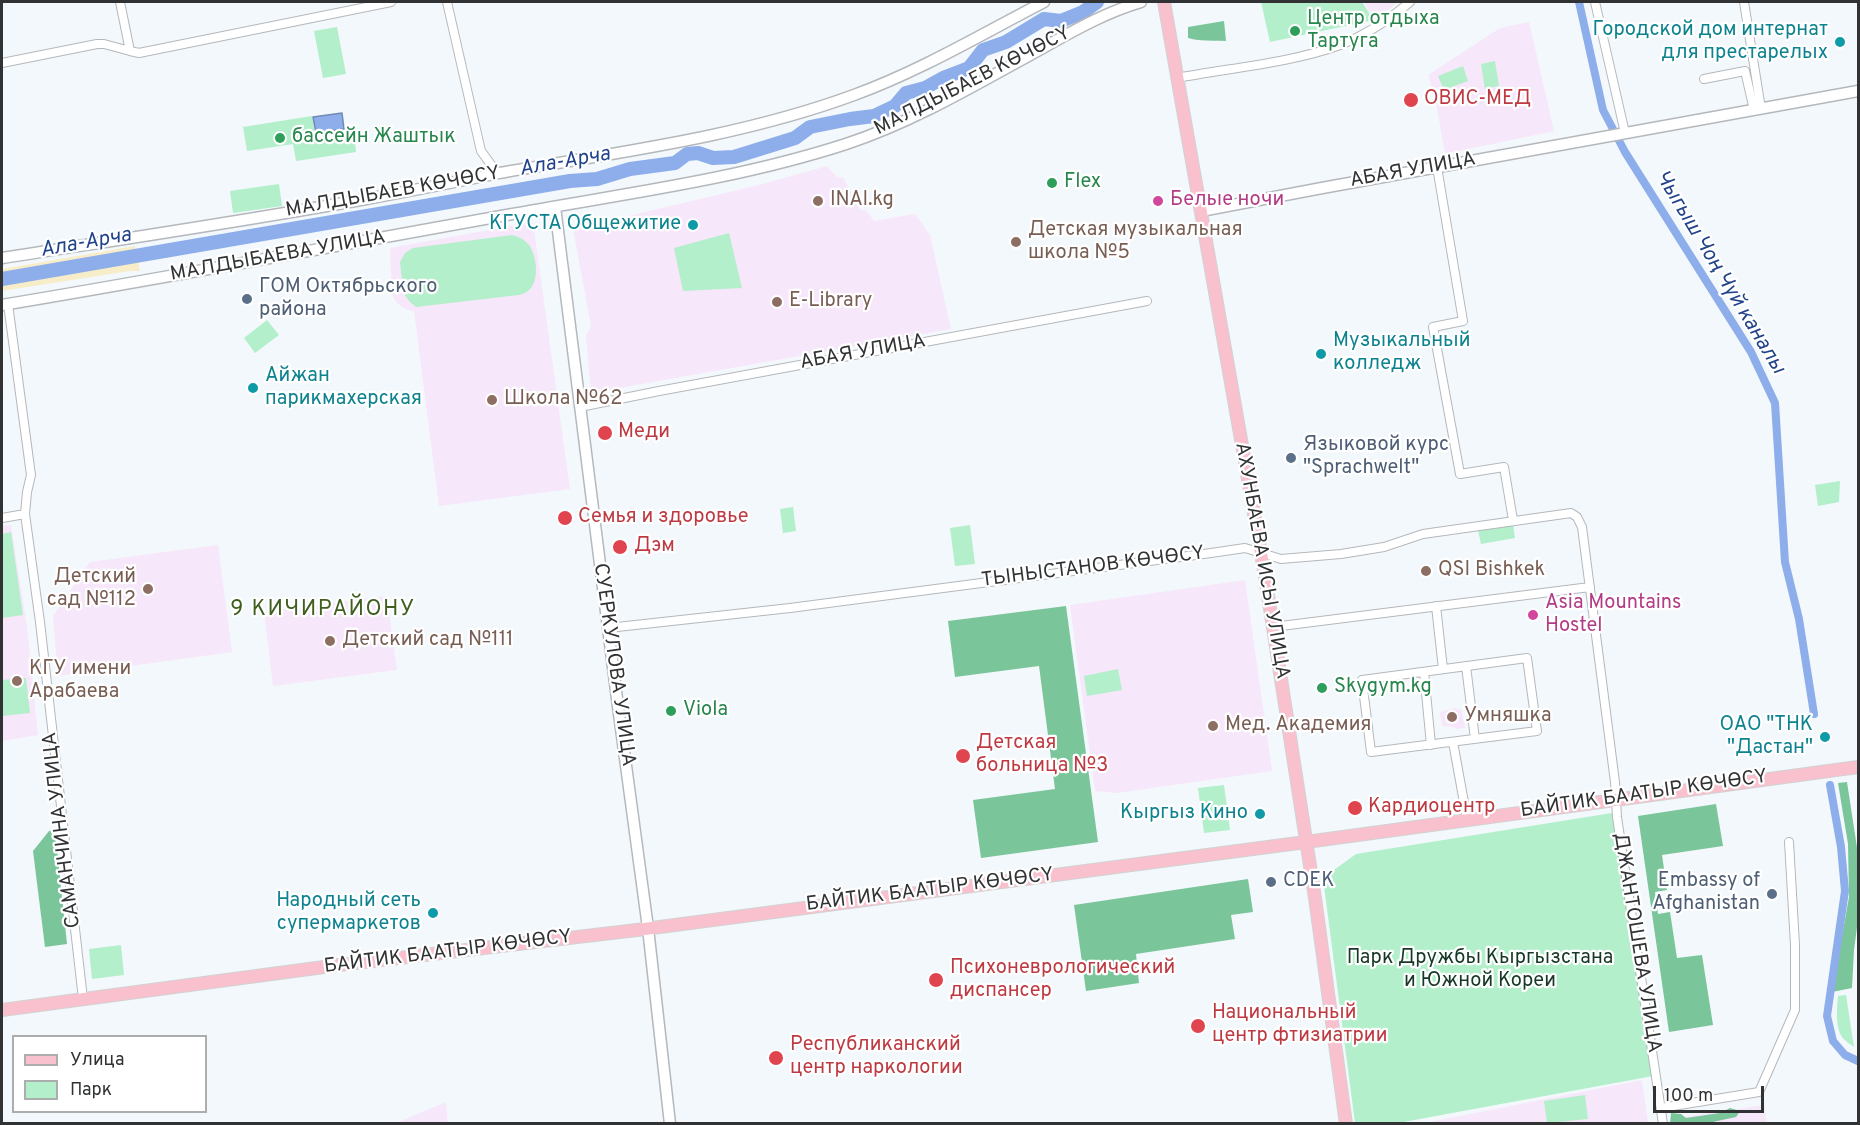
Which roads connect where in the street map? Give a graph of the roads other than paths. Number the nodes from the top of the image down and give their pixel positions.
1 (120, 2) edge
2 (391, 2) edge
3 (447, 2) edge
4 (1044, 2) edge
5 (1141, 2) edge
6 (1164, 2) edge
7 (1410, 2) edge
8 (1595, 2) edge
9 (1744, 2) edge
10 (130, 51) junction
11 (2, 63) edge
12 (1177, 78) junction
13 (1704, 79) dead end
14 (1858, 91) edge
15 (1757, 110) junction
16 (1618, 135) junction
17 (1437, 167) junction
18 (498, 174) junction
19 (555, 207) junction
20 (1201, 211) junction
21 (2, 258) edge
22 (1147, 301) dead end
23 (5, 304) edge
24 (580, 407) junction
25 (25, 514) junction
26 (1575, 515) joint
27 (2, 518) edge
28 (1513, 520) junction
29 (1260, 551) junction
30 (1590, 587) junction
31 (1436, 606) junction
32 (1273, 627) junction
33 (608, 628) junction
34 (1466, 666) junction
35 (1443, 669) junction
36 (1424, 672) junction
37 (1475, 739) junction
38 (1453, 742) junction
39 (1431, 745) junction
40 (1858, 767) edge
41 (1616, 799) junction
42 (1467, 819) junction
43 (1306, 842) junction
44 (1789, 842) dead end
45 (648, 928) junction
46 (83, 999) junction
47 (2, 1010) edge
48 (1661, 1108) junction
49 (670, 1124) edge
50 (1346, 1124) edge
51 (1663, 1124) edge

1 - 10 street
2 - 10 street
3 - 18 street
4 - 18 street, МАЛДЫБАЕВ КӨЧӨСҮ
5 - 19 street, МАЛДЫБАЕВ КӨЧӨСҮ
6 - 12 main road, АХУНБАЕВА ИСЫ УЛИЦА
7 - 12 street
8 - 16 street
9 - 15 street
10 - 11 street
12 - 20 main road, АХУНБАЕВА ИСЫ УЛИЦА
13 - 15 street
14 - 15 street, АБАЯ УЛИЦА
15 - 16 street, АБАЯ УЛИЦА
16 - 17 street, АБАЯ УЛИЦА
17 - 20 street, АБАЯ УЛИЦА
17 - 28 street
18 - 21 street, МАЛДЫБАЕВ КӨЧӨСҮ
19 - 23 street, МАЛДЫБАЕВА УЛИЦА
19 - 24 street, СУЕРКУЛОВА УЛИЦА
20 - 29 main road, АХУНБАЕВА ИСЫ УЛИЦА
22 - 24 street, АБАЯ УЛИЦА
23 - 25 street, САМАНЧИНА УЛИЦА
24 - 33 street, СУЕРКУЛОВА УЛИЦА
25 - 27 street
25 - 46 street, САМАНЧИНА УЛИЦА
26 - 28 street, ТЫНЫСТАНОВ КӨЧӨСҮ
26 - 30 street, ДЖАНТОШЕВА УЛИЦА
28 - 29 street, ТЫНЫСТАНОВ КӨЧӨСҮ
29 - 32 main road, АХУНБАЕВА ИСЫ УЛИЦА
29 - 33 street, ТЫНЫСТАНОВ КӨЧӨСҮ
30 - 31 street
30 - 41 street, ДЖАНТОШЕВА УЛИЦА
31 - 32 street
31 - 35 street
32 - 43 main road, АХУНБАЕВА ИСЫ УЛИЦА
33 - 45 street, СУЕРКУЛОВА УЛИЦА
34 - 35 street
34 - 37 street
34 - 37 street
35 - 36 street
36 - 39 street
36 - 39 street
37 - 38 street
38 - 39 street
38 - 42 street
40 - 41 main road, БАЙТИК БААТЫР КӨЧӨСҮ
41 - 42 main road, БАЙТИК БААТЫР КӨЧӨСҮ
41 - 48 street, ДЖАНТОШЕВА УЛИЦА
42 - 43 main road, БАЙТИК БААТЫР КӨЧӨСҮ
43 - 45 main road, БАЙТИК БААТЫР КӨЧӨСҮ
43 - 50 main road, АХУНБАЕВА ИСЫ УЛИЦА
44 - 48 street
45 - 46 main road, БАЙТИК БААТЫР КӨЧӨСҮ
45 - 49 street, СУЕРКУЛОВА УЛИЦА
46 - 47 main road, БАЙТИК БААТЫР КӨЧӨСҮ
48 - 51 street, ДЖАНТОШЕВА УЛИЦА

